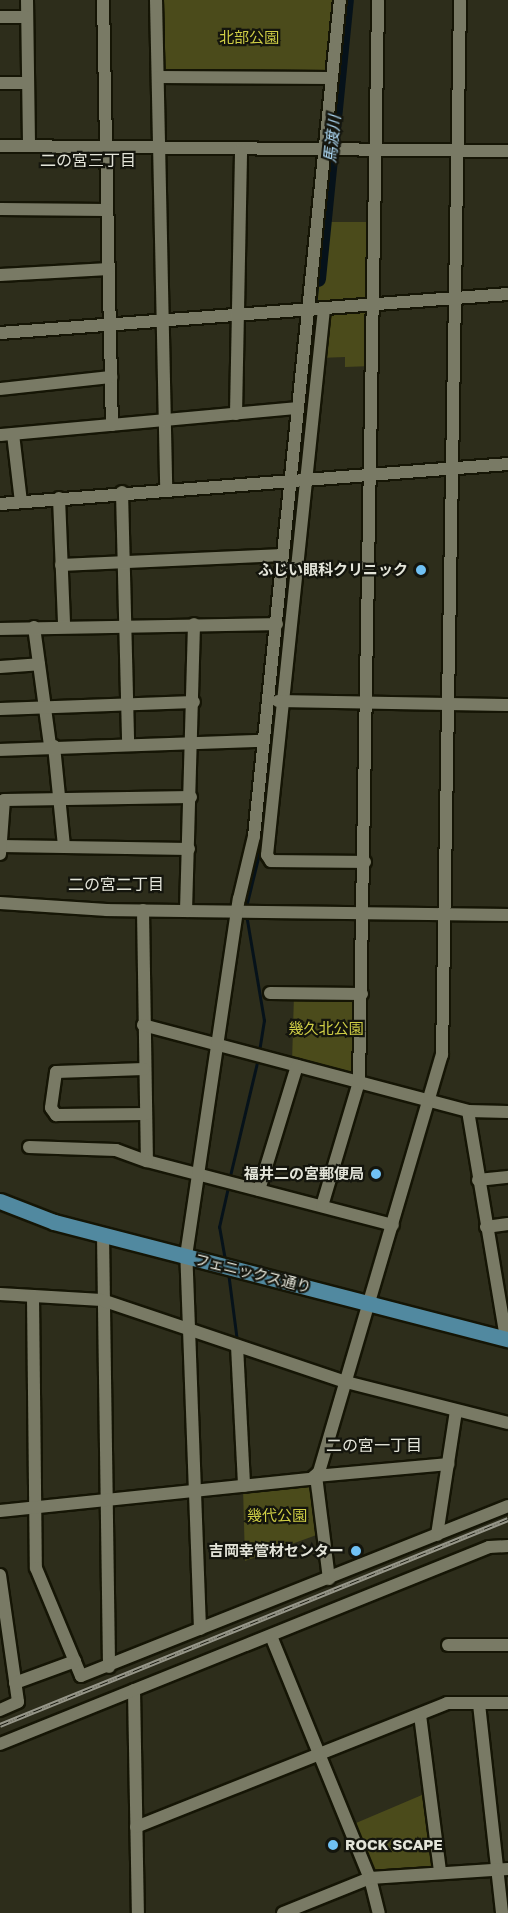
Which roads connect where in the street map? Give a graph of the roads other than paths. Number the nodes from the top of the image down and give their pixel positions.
1 (27, 0) edge
2 (103, 0) edge
3 (156, 0) edge
4 (340, 0) edge
5 (378, 0) edge
6 (460, 0) edge
7 (0, 17) edge
8 (27, 17) junction
9 (158, 77) junction
10 (332, 78) junction
11 (0, 83) edge
12 (28, 83) junction
13 (0, 146) edge
14 (28, 146) junction
15 (106, 148) junction
16 (161, 148) junction
17 (241, 150) junction
18 (326, 150) junction
19 (375, 151) junction
20 (459, 151) junction
21 (508, 151) edge
22 (0, 208) edge
23 (107, 210) junction
24 (109, 269) junction
25 (0, 275) edge
26 (508, 294) edge
27 (458, 297) junction
28 (373, 304) junction
29 (324, 309) junction
30 (309, 311) junction
31 (239, 316) junction
32 (165, 317) junction
33 (111, 324) junction
34 (0, 333) edge
35 (111, 377) junction
36 (0, 389) edge
37 (298, 408) junction
38 (236, 414) junction
39 (164, 420) junction
40 (112, 425) junction
41 (6, 435) edge
42 (508, 464) edge
43 (454, 468) junction
44 (371, 474) junction
45 (306, 478) junction
46 (291, 480) junction
47 (166, 488) junction
48 (122, 492) junction
49 (59, 498) junction
50 (21, 502) junction
51 (0, 504) edge
52 (283, 555) junction
53 (125, 562) junction
54 (61, 566) junction
55 (194, 624) junction
56 (277, 624) junction
57 (64, 625) junction
58 (127, 625) junction
59 (34, 627) junction
60 (0, 629) edge
61 (39, 663) junction
62 (0, 667) edge
63 (268, 701) junction
64 (128, 702) junction
65 (194, 702) junction
66 (285, 702) junction
67 (368, 703) junction
68 (44, 704) junction
69 (451, 704) junction
70 (508, 705) edge
71 (0, 709) edge
72 (264, 741) junction
73 (193, 743) junction
74 (128, 744) junction
75 (52, 746) junction
76 (0, 750) edge
77 (191, 797) junction
78 (63, 799) junction
79 (1, 846) edge
80 (64, 847) junction
81 (189, 849) junction
82 (0, 854) edge
83 (365, 862) junction
84 (0, 903) edge
85 (143, 910) junction
86 (186, 911) junction
87 (237, 912) junction
88 (364, 915) junction
89 (508, 915) edge
90 (447, 916) junction
91 (270, 993) dead end
92 (362, 994) junction
93 (143, 1024) junction
94 (217, 1044) junction
95 (297, 1066) junction
96 (144, 1070) junction
97 (359, 1082) junction
98 (431, 1100) junction
99 (468, 1111) junction
100 (508, 1112) edge
101 (146, 1114) junction
102 (29, 1147) dead end
103 (147, 1161) junction
104 (197, 1173) junction
105 (508, 1177) edge
106 (478, 1180) junction
107 (259, 1190) junction
108 (0, 1201) edge
109 (322, 1206) junction
110 (508, 1224) edge
111 (393, 1225) junction
112 (486, 1227) junction
113 (103, 1234) junction
114 (186, 1256) junction
115 (0, 1294) edge
116 (33, 1296) junction
117 (102, 1300) junction
118 (370, 1303) junction
119 (187, 1329) junction
120 (507, 1339) edge
121 (237, 1346) junction
122 (346, 1382) junction
123 (456, 1411) junction
124 (508, 1423) edge
125 (448, 1464) junction
126 (316, 1476) junction
127 (244, 1486) junction
128 (195, 1491) junction
129 (106, 1500) junction
130 (508, 1506) edge
131 (35, 1507) junction
132 (0, 1511) edge
133 (437, 1535) junction
134 (508, 1546) edge
135 (0, 1575) edge
136 (329, 1579) junction
137 (200, 1629) junction
138 (271, 1636) junction
139 (448, 1645) dead end
140 (508, 1645) edge
141 (75, 1661) junction
142 (109, 1667) junction
143 (15, 1683) junction
144 (134, 1690) junction
145 (508, 1703) edge
146 (478, 1704) junction
147 (0, 1710) edge
148 (420, 1715) junction
149 (0, 1744) edge
150 (319, 1755) junction
151 (136, 1827) junction
152 (502, 1869) edge
153 (440, 1872) junction
154 (370, 1878) junction
155 (290, 1912) edge
156 (138, 1913) edge
157 (379, 1913) edge
158 (502, 1913) edge

1 - 8 street
2 - 15 street
3 - 9 street
4 - 10 street
5 - 19 street
6 - 20 street
7 - 8 street
8 - 12 street
9 - 10 street
9 - 16 street
10 - 18 street
11 - 12 street
12 - 14 street
13 - 14 street
14 - 15 street
15 - 16 street
15 - 23 street
16 - 17 street
16 - 32 street
17 - 18 street
17 - 31 street
18 - 19 street
18 - 30 street
19 - 20 street
19 - 28 street
20 - 21 street
20 - 27 street
22 - 23 street
23 - 24 street
24 - 25 street
24 - 33 street
26 - 27 street
27 - 28 street
27 - 43 street
28 - 29 street
28 - 44 street
29 - 30 street
29 - 45 street
30 - 31 street
30 - 37 street
31 - 32 street
31 - 38 street
32 - 33 street
32 - 39 street
33 - 34 street
33 - 35 street
35 - 36 street
35 - 40 street
37 - 38 street
37 - 46 street
38 - 39 street
39 - 40 street
39 - 47 street
40 - 41 street
41 - 50 street
42 - 43 street
43 - 44 street
43 - 69 street
44 - 45 street
44 - 67 street
45 - 46 street
45 - 66 street
46 - 47 street
46 - 52 street
47 - 48 street
48 - 49 street
48 - 53 street
49 - 50 street
49 - 54 street
50 - 51 street
52 - 53 street
52 - 56 street
53 - 54 street
53 - 58 street
54 - 57 street
55 - 56 street
55 - 58 street
55 - 65 street
56 - 63 street
57 - 58 street
57 - 59 street
58 - 64 street
59 - 60 street
59 - 61 street
61 - 62 street
61 - 68 street
63 - 66 street
63 - 72 street
64 - 65 street
64 - 68 street
64 - 74 street
65 - 73 street
66 - 67 street
66 - 83 street
67 - 69 street
67 - 83 street
68 - 71 street
68 - 75 street
69 - 70 street
69 - 90 street
72 - 73 street
72 - 87 street
73 - 74 street
73 - 77 street
74 - 75 street
75 - 76 street
75 - 78 street
77 - 78 street
77 - 81 street
78 - 79 street
78 - 80 street
79 - 80 street
79 - 82 street
80 - 81 street
81 - 86 street
83 - 88 street
84 - 85 street
85 - 86 street
85 - 93 street
86 - 87 street
87 - 88 street
87 - 94 street
88 - 90 street
88 - 92 street
89 - 90 street
90 - 98 street
91 - 92 street
92 - 97 street
93 - 94 street
93 - 96 street
94 - 95 street
94 - 104 street
95 - 97 street
95 - 107 street
96 - 101 street
96 - 101 street
97 - 98 street
97 - 109 street
98 - 99 street
98 - 111 street
99 - 100 street
99 - 106 street
101 - 103 street
102 - 103 street
103 - 104 street
104 - 107 street
104 - 114 street
105 - 106 street
106 - 112 street
107 - 109 street
108 - 113 main road, フェニックス通り
109 - 111 street
110 - 112 street
111 - 118 street
112 - 120 street
113 - 114 main road, フェニックス通り
113 - 117 street
114 - 118 main road, フェニックス通り
114 - 119 street
115 - 116 street
116 - 117 street
116 - 131 street
117 - 119 street
117 - 129 street
118 - 120 main road, フェニックス通り
118 - 122 street
119 - 121 street
119 - 128 street
121 - 122 street
121 - 127 street
122 - 123 street
122 - 126 street
123 - 124 street
123 - 125 street
125 - 126 street
125 - 133 street
126 - 127 street
126 - 136 street
127 - 128 street
128 - 129 street
128 - 137 street
129 - 131 street
129 - 142 street
130 - 133 street
131 - 132 street
131 - 141 street
133 - 136 street
134 - 138 street
135 - 143 street
136 - 137 street
137 - 142 street
138 - 144 street
138 - 150 street
139 - 140 street
141 - 142 street
141 - 143 street
143 - 147 street
144 - 149 street
144 - 151 street
145 - 146 street
146 - 148 street
146 - 152 street
148 - 150 street
148 - 153 street
150 - 151 street
150 - 154 street
151 - 156 street
152 - 153 street
152 - 158 street
153 - 154 street
154 - 155 street
154 - 157 street

